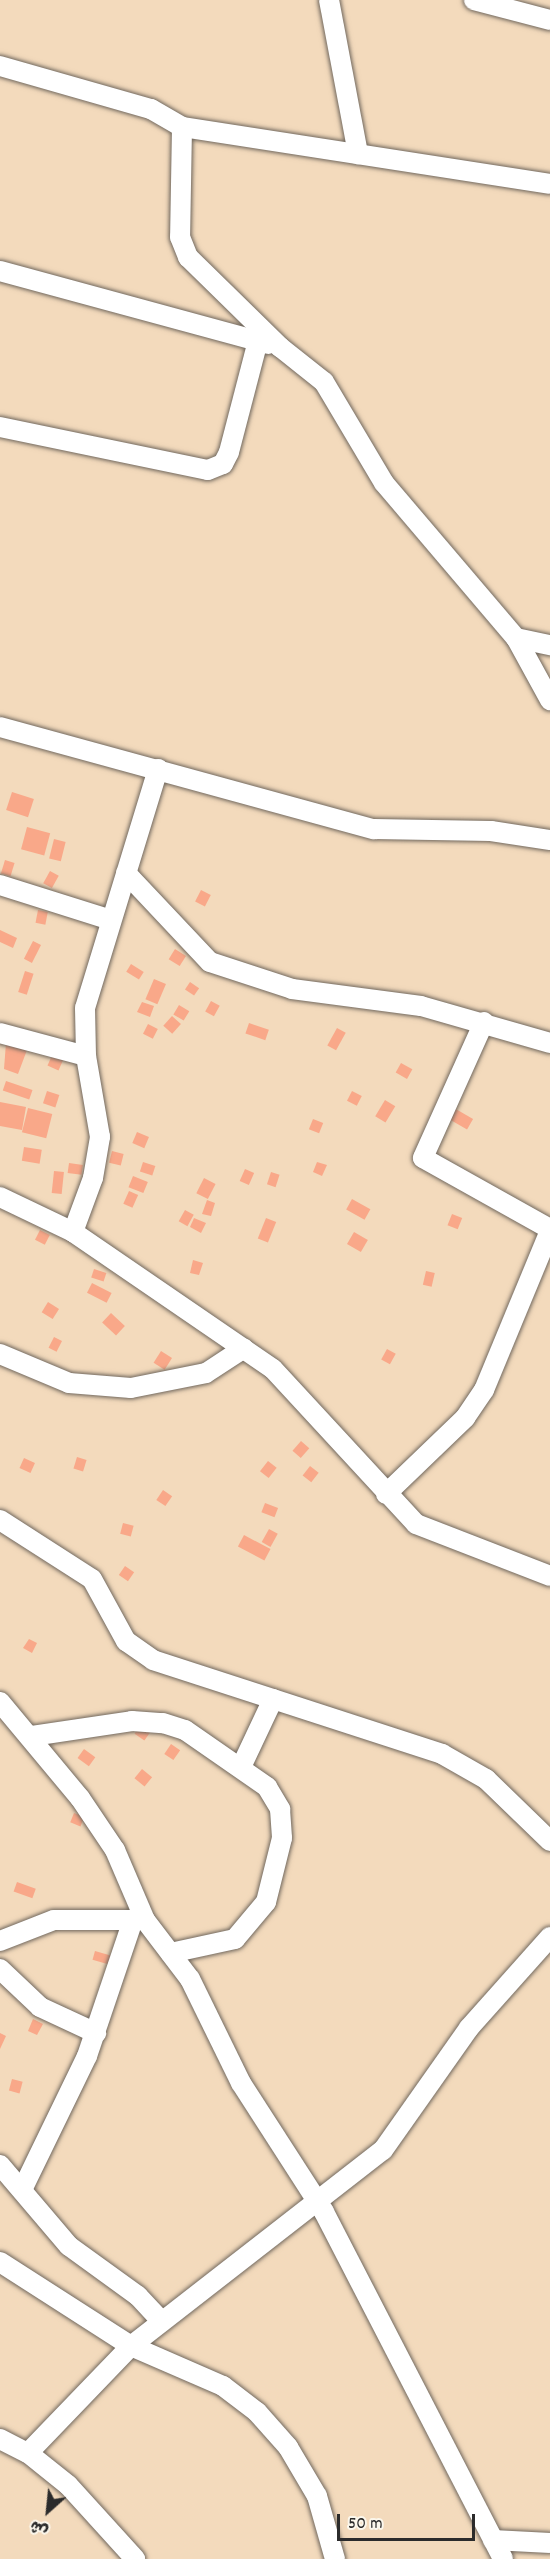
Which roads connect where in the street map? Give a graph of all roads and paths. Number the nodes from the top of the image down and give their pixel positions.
1 (329, 0) edge
2 (474, 0) edge
3 (550, 20) edge
4 (1, 69) edge
5 (182, 128) junction
6 (358, 154) junction
7 (550, 184) edge
8 (0, 271) edge
9 (258, 341) junction
10 (279, 347) junction
11 (0, 428) edge
12 (516, 638) junction
13 (550, 645) edge
14 (550, 700) edge
15 (0, 727) edge
16 (158, 769) junction
17 (550, 840) edge
18 (126, 873) junction
19 (0, 885) edge
20 (111, 920) junction
21 (484, 1022) junction
22 (0, 1033) edge
23 (550, 1043) edge
24 (86, 1056) junction
25 (0, 1197) edge
26 (550, 1230) edge
27 (73, 1232) junction
28 (244, 1348) junction
29 (0, 1354) edge
30 (386, 1494) junction
31 (0, 1520) edge
32 (549, 1574) edge
33 (273, 1699) junction
34 (0, 1702) edge
35 (32, 1736) junction
36 (242, 1765) junction
37 (550, 1842) edge
38 (139, 1920) junction
39 (550, 1938) edge
40 (0, 1941) edge
41 (171, 1953) junction
42 (0, 1969) edge
43 (96, 2033) junction
44 (0, 2165) edge
45 (22, 2190) junction
46 (317, 2200) junction
47 (0, 2262) edge
48 (161, 2321) junction
49 (131, 2346) junction
50 (0, 2439) edge
51 (28, 2453) junction
52 (493, 2540) junction
53 (550, 2543) edge
54 (135, 2559) edge
55 (335, 2559) edge
56 (503, 2559) edge

1 - 6 street
2 - 3 street
4 - 5 street
5 - 6 street
5 - 10 street
6 - 7 street
8 - 9 street
9 - 10 street
9 - 11 street
10 - 12 street
12 - 13 street
12 - 14 street
15 - 16 street
16 - 17 street
16 - 18 street
18 - 20 street
18 - 21 street
19 - 20 street
20 - 24 street
21 - 23 street
21 - 26 street
22 - 24 street
24 - 27 street
25 - 27 street
26 - 30 street
27 - 28 street
28 - 29 street
28 - 30 street
30 - 32 street
31 - 33 street
33 - 36 street
33 - 37 street
34 - 35 street
35 - 36 street
35 - 38 street
36 - 41 street
38 - 40 street
38 - 41 street
38 - 43 street
39 - 46 street
41 - 46 street
42 - 43 street
43 - 45 street
44 - 45 street
45 - 48 street
46 - 48 street
46 - 52 street
47 - 49 street
48 - 49 street
49 - 51 street
49 - 55 street
50 - 51 street
51 - 54 street
52 - 53 street
52 - 56 street

